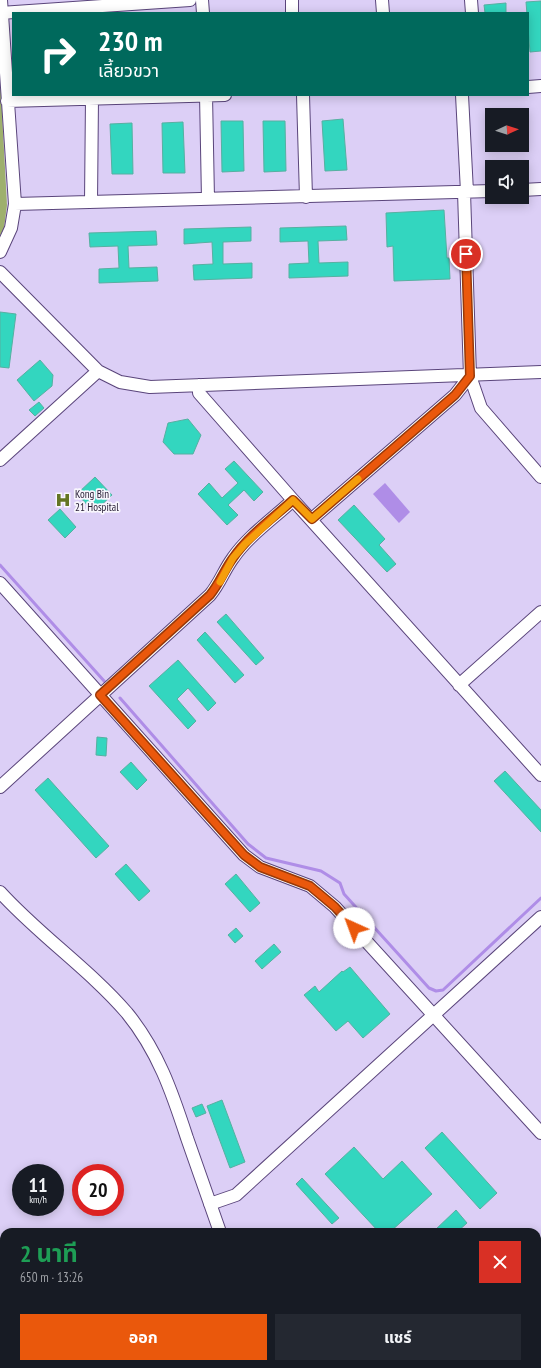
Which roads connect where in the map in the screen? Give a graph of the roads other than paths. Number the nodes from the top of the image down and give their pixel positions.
1 (1, 0) edge
2 (190, 0) edge
3 (202, 0) edge
4 (292, 0) edge
5 (382, 0) edge
6 (471, 0) edge
7 (109, 6) edge
8 (12, 12) edge
9 (16, 12) edge
10 (202, 12) edge
11 (292, 12) edge
12 (383, 12) edge
13 (472, 12) edge
14 (1, 13) edge
15 (541, 86) edge
16 (529, 87) edge
17 (114, 96) edge
18 (206, 96) edge
19 (303, 96) edge
20 (462, 96) edge
21 (92, 98) junction
22 (7, 101) junction
23 (541, 189) edge
24 (529, 190) edge
25 (485, 191) edge
26 (465, 192) junction
27 (306, 196) junction
28 (208, 199) junction
29 (91, 202) junction
30 (15, 204) junction
31 (0, 252) edge
32 (0, 272) edge
33 (98, 371) junction
34 (541, 372) edge
35 (470, 376) junction
36 (199, 385) junction
37 (0, 460) edge
38 (541, 477) edge
39 (293, 500) junction
40 (312, 519) junction
41 (0, 583) edge
42 (541, 612) edge
43 (459, 685) junction
44 (100, 695) junction
45 (541, 775) edge
46 (0, 787) edge
47 (0, 892) edge
48 (541, 916) edge
49 (433, 1014) junction
50 (541, 1133) edge
51 (210, 1204) junction
52 (219, 1228) edge

1 - 14 lane
2 - 7 lane
3 - 10 lane
4 - 11 lane
5 - 12 lane
6 - 13 lane
7 - 9 lane
8 - 14 lane
14 - 22 lane
15 - 16 lane
17 - 21 lane
18 - 28 lane
19 - 27 lane
20 - 26 lane
21 - 22 lane
21 - 29 lane
22 - 30 lane
23 - 24 lane
25 - 26 lane
26 - 27 lane
26 - 35 lane
27 - 28 lane
28 - 29 lane
29 - 30 lane
30 - 31 lane
32 - 33 lane
33 - 36 lane
33 - 37 lane
34 - 35 lane
35 - 36 lane
35 - 38 lane
35 - 40 lane
36 - 39 lane
39 - 40 lane
39 - 44 lane
40 - 43 lane
41 - 44 lane
42 - 43 lane
43 - 45 lane
44 - 46 lane
44 - 49 lane
47 - 51 lane
48 - 49 lane
49 - 50 lane
49 - 51 lane
51 - 52 lane

